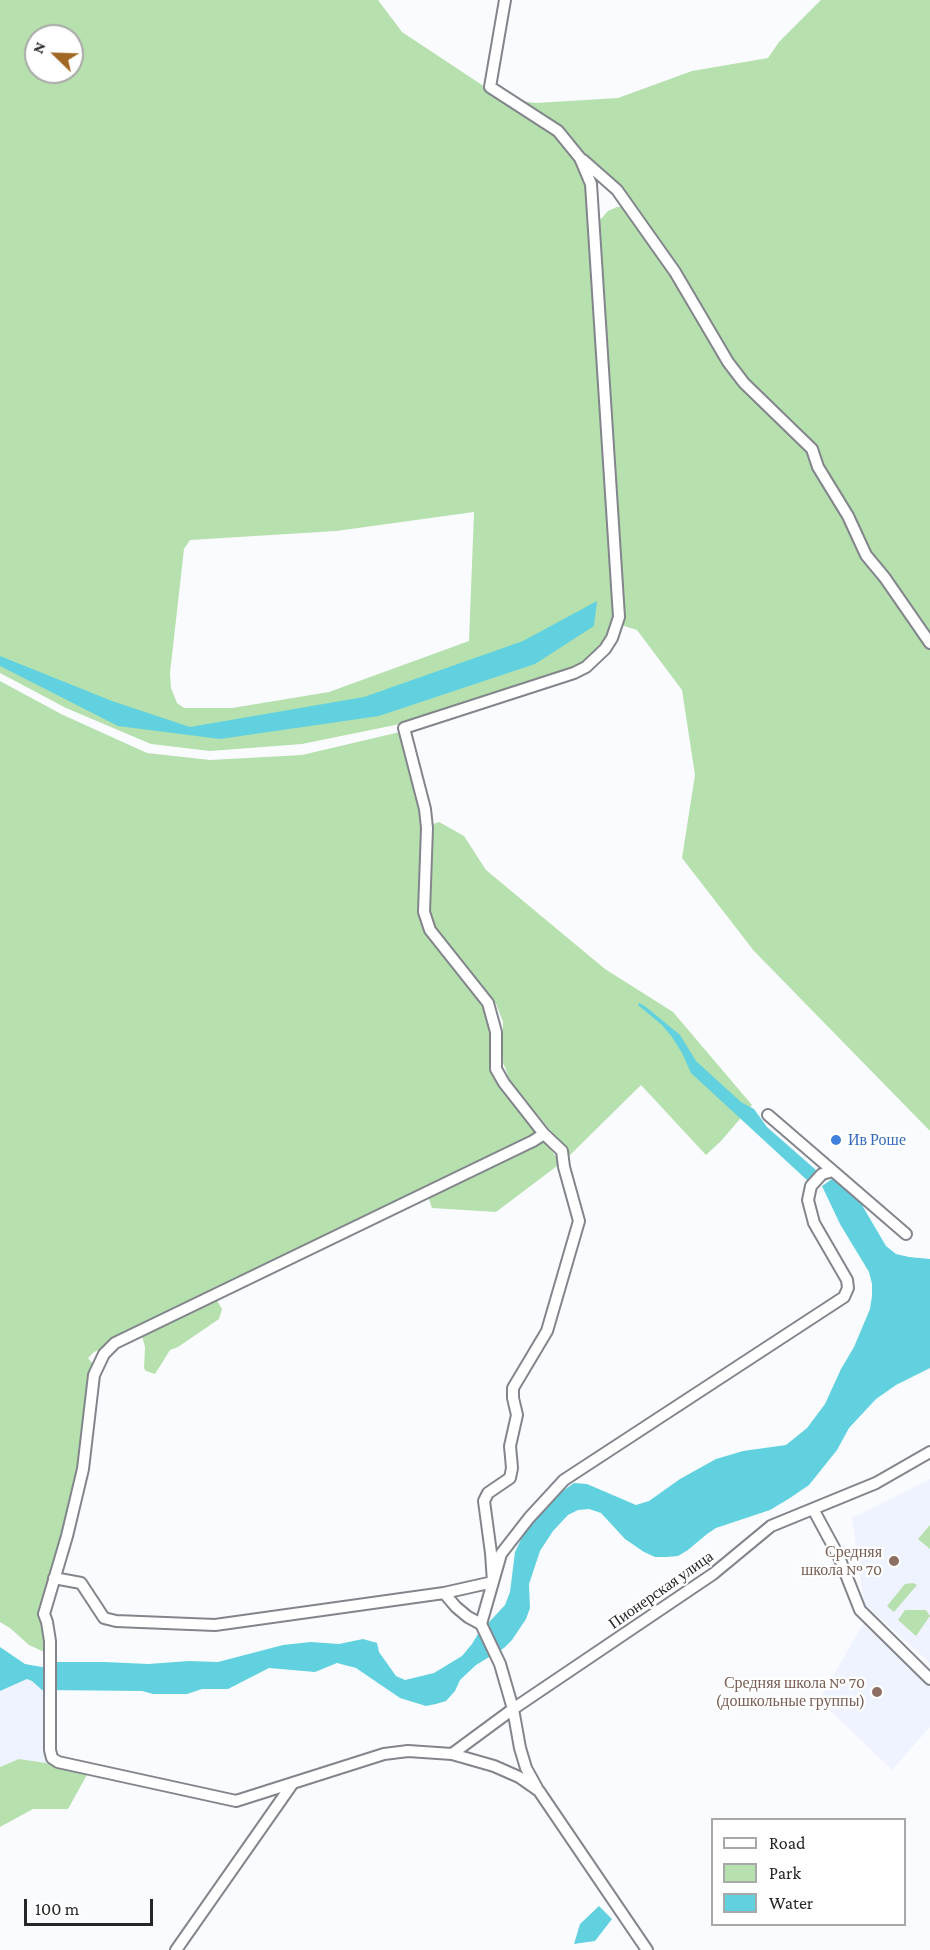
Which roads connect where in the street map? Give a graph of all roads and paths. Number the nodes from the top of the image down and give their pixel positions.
1 (505, 0) edge
2 (580, 158) junction
3 (930, 642) edge
4 (768, 1115) dead end
5 (544, 1134) junction
6 (833, 1171) junction
7 (906, 1234) dead end
8 (930, 1452) edge
9 (813, 1509) junction
10 (54, 1578) junction
11 (493, 1582) junction
12 (444, 1593) junction
13 (481, 1624) junction
14 (930, 1679) edge
15 (513, 1709) junction
16 (452, 1754) junction
17 (294, 1783) junction
18 (539, 1791) junction
19 (176, 1950) edge
20 (648, 1950) edge

1 - 2 street
2 - 3 street
2 - 5 street
4 - 6 street
5 - 10 street
5 - 11 street
6 - 7 street
6 - 11 street
8 - 9 street, Пионерская улица
9 - 14 street
9 - 15 street, Пионерская улица
10 - 12 street
10 - 17 street
11 - 12 street
11 - 13 street
12 - 13 street
13 - 15 street
15 - 16 street, Пионерская улица
15 - 18 street
16 - 17 street
16 - 18 street
17 - 19 street
18 - 20 street

